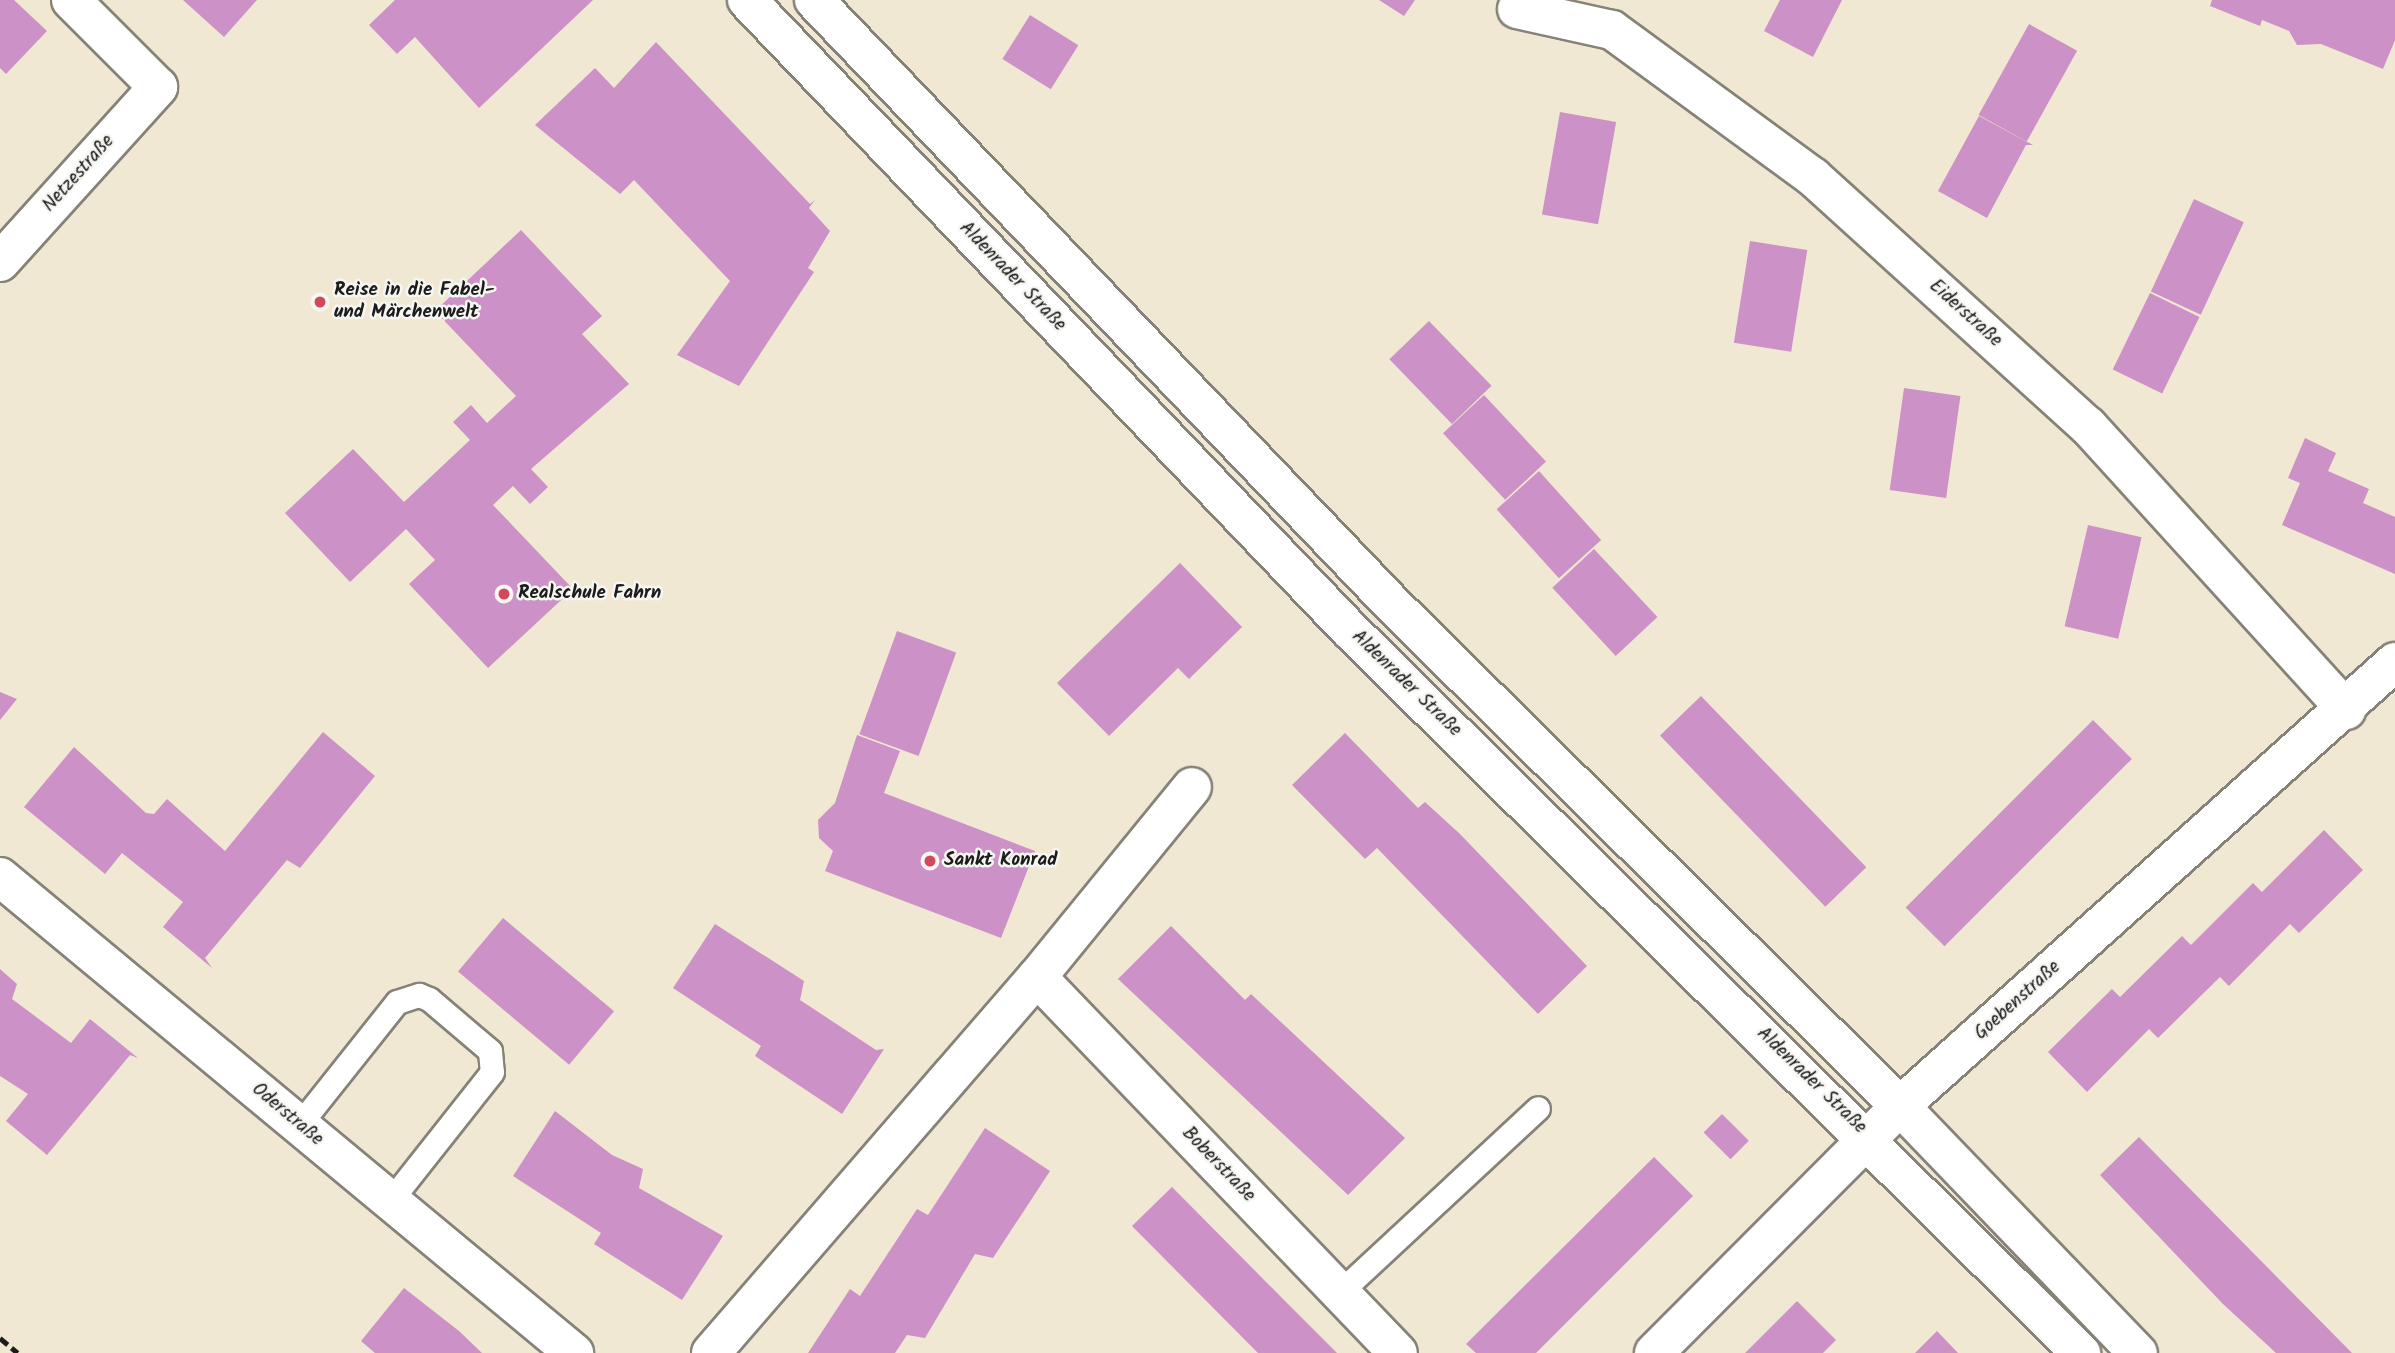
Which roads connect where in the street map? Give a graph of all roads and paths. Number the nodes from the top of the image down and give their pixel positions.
1 (71, 0) edge
2 (747, 0) edge
3 (819, 2) edge
4 (1517, 9) dead end
5 (0, 262) edge
6 (2395, 662) edge
7 (2346, 710) junction
8 (1192, 786) dead end
9 (0, 877) edge
10 (1037, 977) junction
11 (1900, 1106) junction
12 (1538, 1108) dead end
13 (299, 1125) junction
14 (1870, 1139) junction
15 (390, 1201) junction
16 (1340, 1292) junction
17 (574, 1353) edge
18 (711, 1353) edge
19 (1398, 1353) edge
20 (1654, 1353) edge
21 (2081, 1353) edge
22 (2138, 1353) edge

1 - 5 street, Netzestraße
2 - 14 street, Aldenrader Straße
3 - 11 street
4 - 7 street, Eiderstraße
6 - 7 street, Goebenstraße
7 - 11 street, Goebenstraße
8 - 10 street
9 - 13 street, Oderstraße
10 - 16 street, Boberstraße
10 - 18 street
11 - 14 street, Goebenstraße
11 - 22 street
12 - 16 lane
13 - 15 street, Oderstraße
13 - 15 lane
14 - 20 street, Goebenstraße
14 - 21 street, Aldenrader Straße
15 - 17 street, Oderstraße
16 - 19 street, Boberstraße

